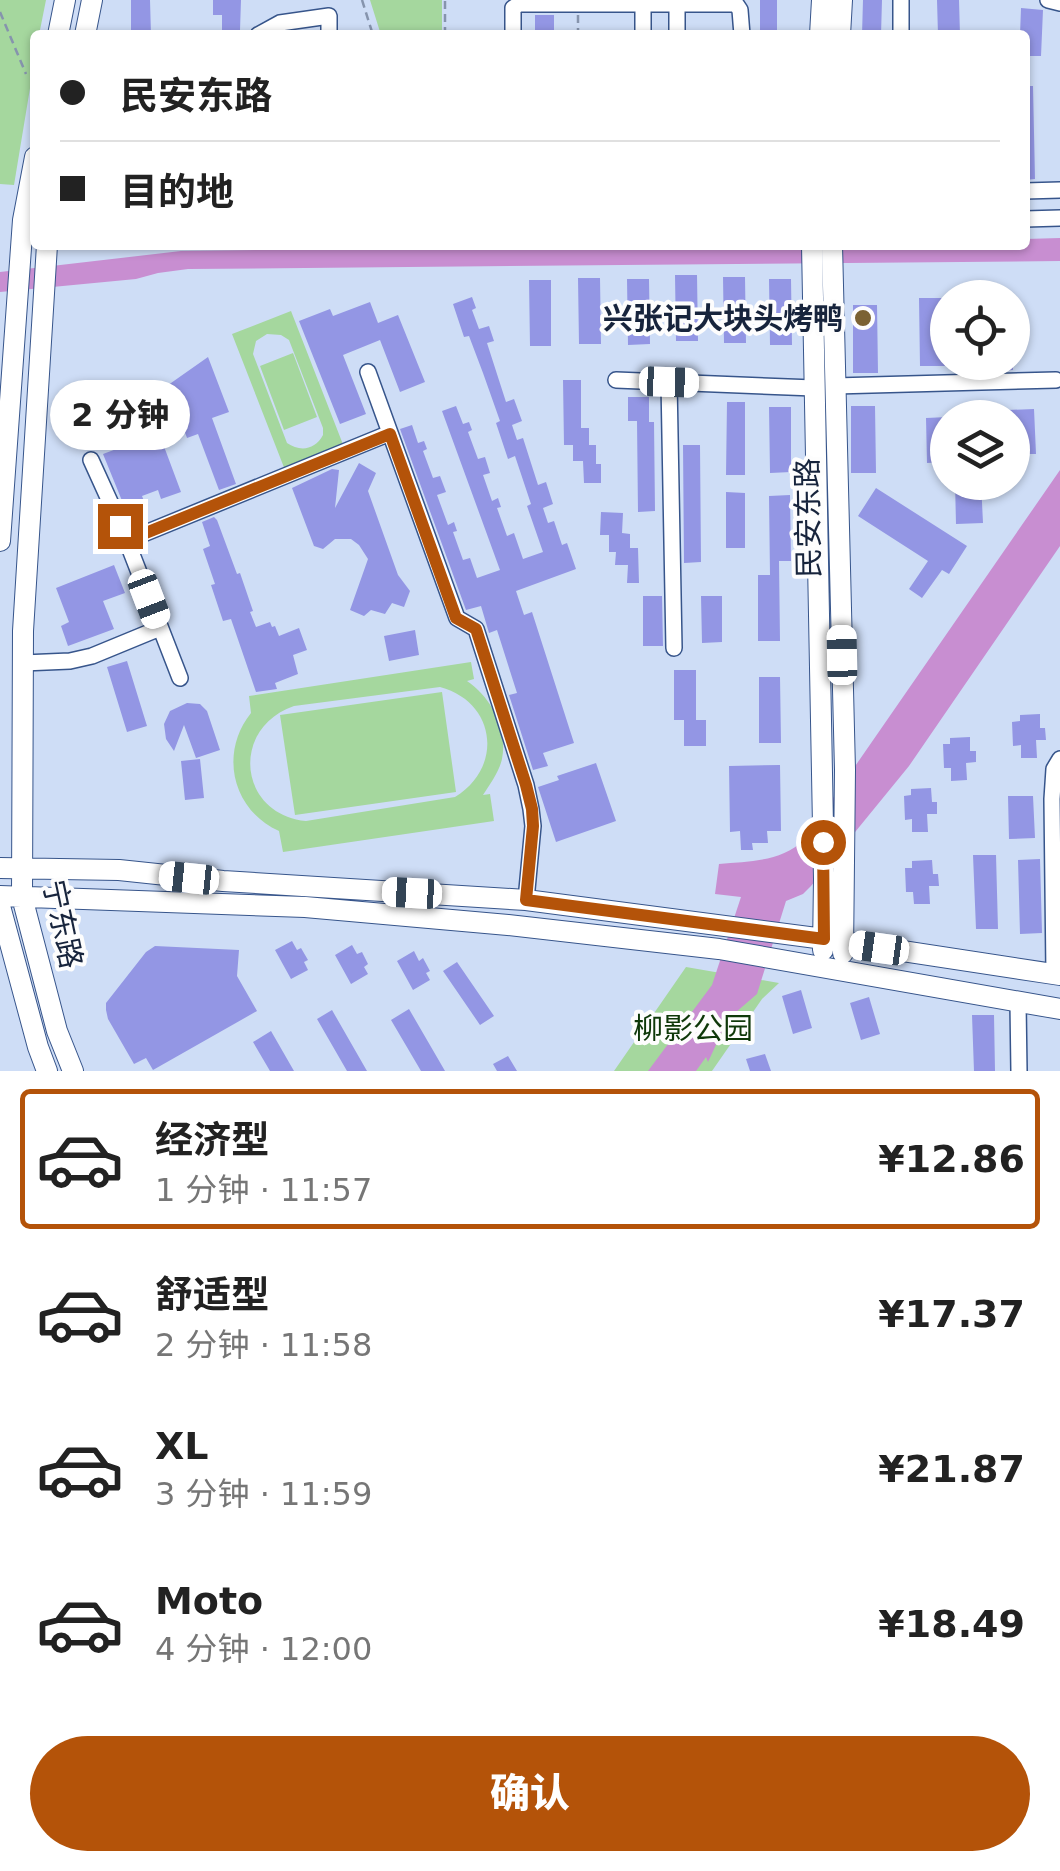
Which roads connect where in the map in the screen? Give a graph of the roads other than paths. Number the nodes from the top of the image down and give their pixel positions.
1 (65, 0) edge
2 (92, 0) edge
3 (822, 0) edge
4 (842, 0) edge
5 (902, 0) edge
6 (1048, 0) edge
7 (513, 1) edge
8 (643, 1) edge
9 (676, 2) edge
10 (742, 3) edge
11 (1060, 3) edge
12 (59, 30) edge
13 (87, 30) edge
14 (267, 30) edge
15 (329, 30) edge
16 (510, 30) edge
17 (510, 30) edge
18 (644, 30) edge
19 (677, 30) edge
20 (744, 30) edge
21 (820, 30) edge
22 (840, 30) edge
23 (902, 30) edge
24 (1060, 190) edge
25 (1030, 191) edge
26 (1060, 218) edge
27 (1030, 219) edge
28 (29, 220) edge
29 (47, 250) edge
30 (814, 250) edge
31 (830, 250) edge
32 (822, 270) junction
33 (368, 372) dead end
34 (616, 380) dead end
35 (1056, 380) dead end
36 (669, 382) junction
37 (824, 387) junction
38 (390, 434) junction
39 (91, 460) dead end
40 (0, 541) edge
41 (126, 541) junction
42 (160, 628) junction
43 (674, 648) dead end
44 (23, 663) junction
45 (180, 678) dead end
46 (1060, 759) edge
47 (1056, 845) edge
48 (0, 868) edge
49 (22, 868) junction
50 (0, 896) edge
51 (22, 896) junction
52 (526, 900) junction
53 (0, 906) edge
54 (834, 941) junction
55 (831, 968) junction
56 (1057, 975) edge
57 (1018, 1003) junction
58 (1060, 1009) edge
59 (47, 1071) edge
60 (73, 1071) edge
61 (1019, 1071) edge

1 - 12 main road
2 - 13 main road
3 - 21 main road
4 - 22 main road
5 - 23 street
6 - 11 street
7 - 17 street
8 - 9 street
8 - 16 street
8 - 18 street
9 - 10 street
9 - 19 street
10 - 20 street
14 - 15 street
24 - 25 street
26 - 27 street
28 - 40 main road
29 - 44 main road, 宁东路
30 - 32 main road, 民安东路
31 - 32 main road, 民安东路
32 - 37 main road, 民安东路
33 - 38 street
34 - 36 street
35 - 37 street
36 - 37 street
36 - 43 street
37 - 54 main road, 民安东路
37 - 54 main road, 民安东路
38 - 41 street
38 - 52 street
39 - 41 street
41 - 42 street
42 - 44 street
42 - 45 street
44 - 49 main road, 宁东路
46 - 47 street
47 - 56 street
48 - 49 main road
49 - 51 main road, 宁东路
49 - 52 main road
50 - 51 main road
51 - 55 main road
51 - 60 main road, 宁东路
52 - 54 main road
53 - 59 main road, 宁东路
54 - 55 main road, 民安东路
54 - 56 main road
55 - 57 main road
57 - 58 main road
57 - 61 street

